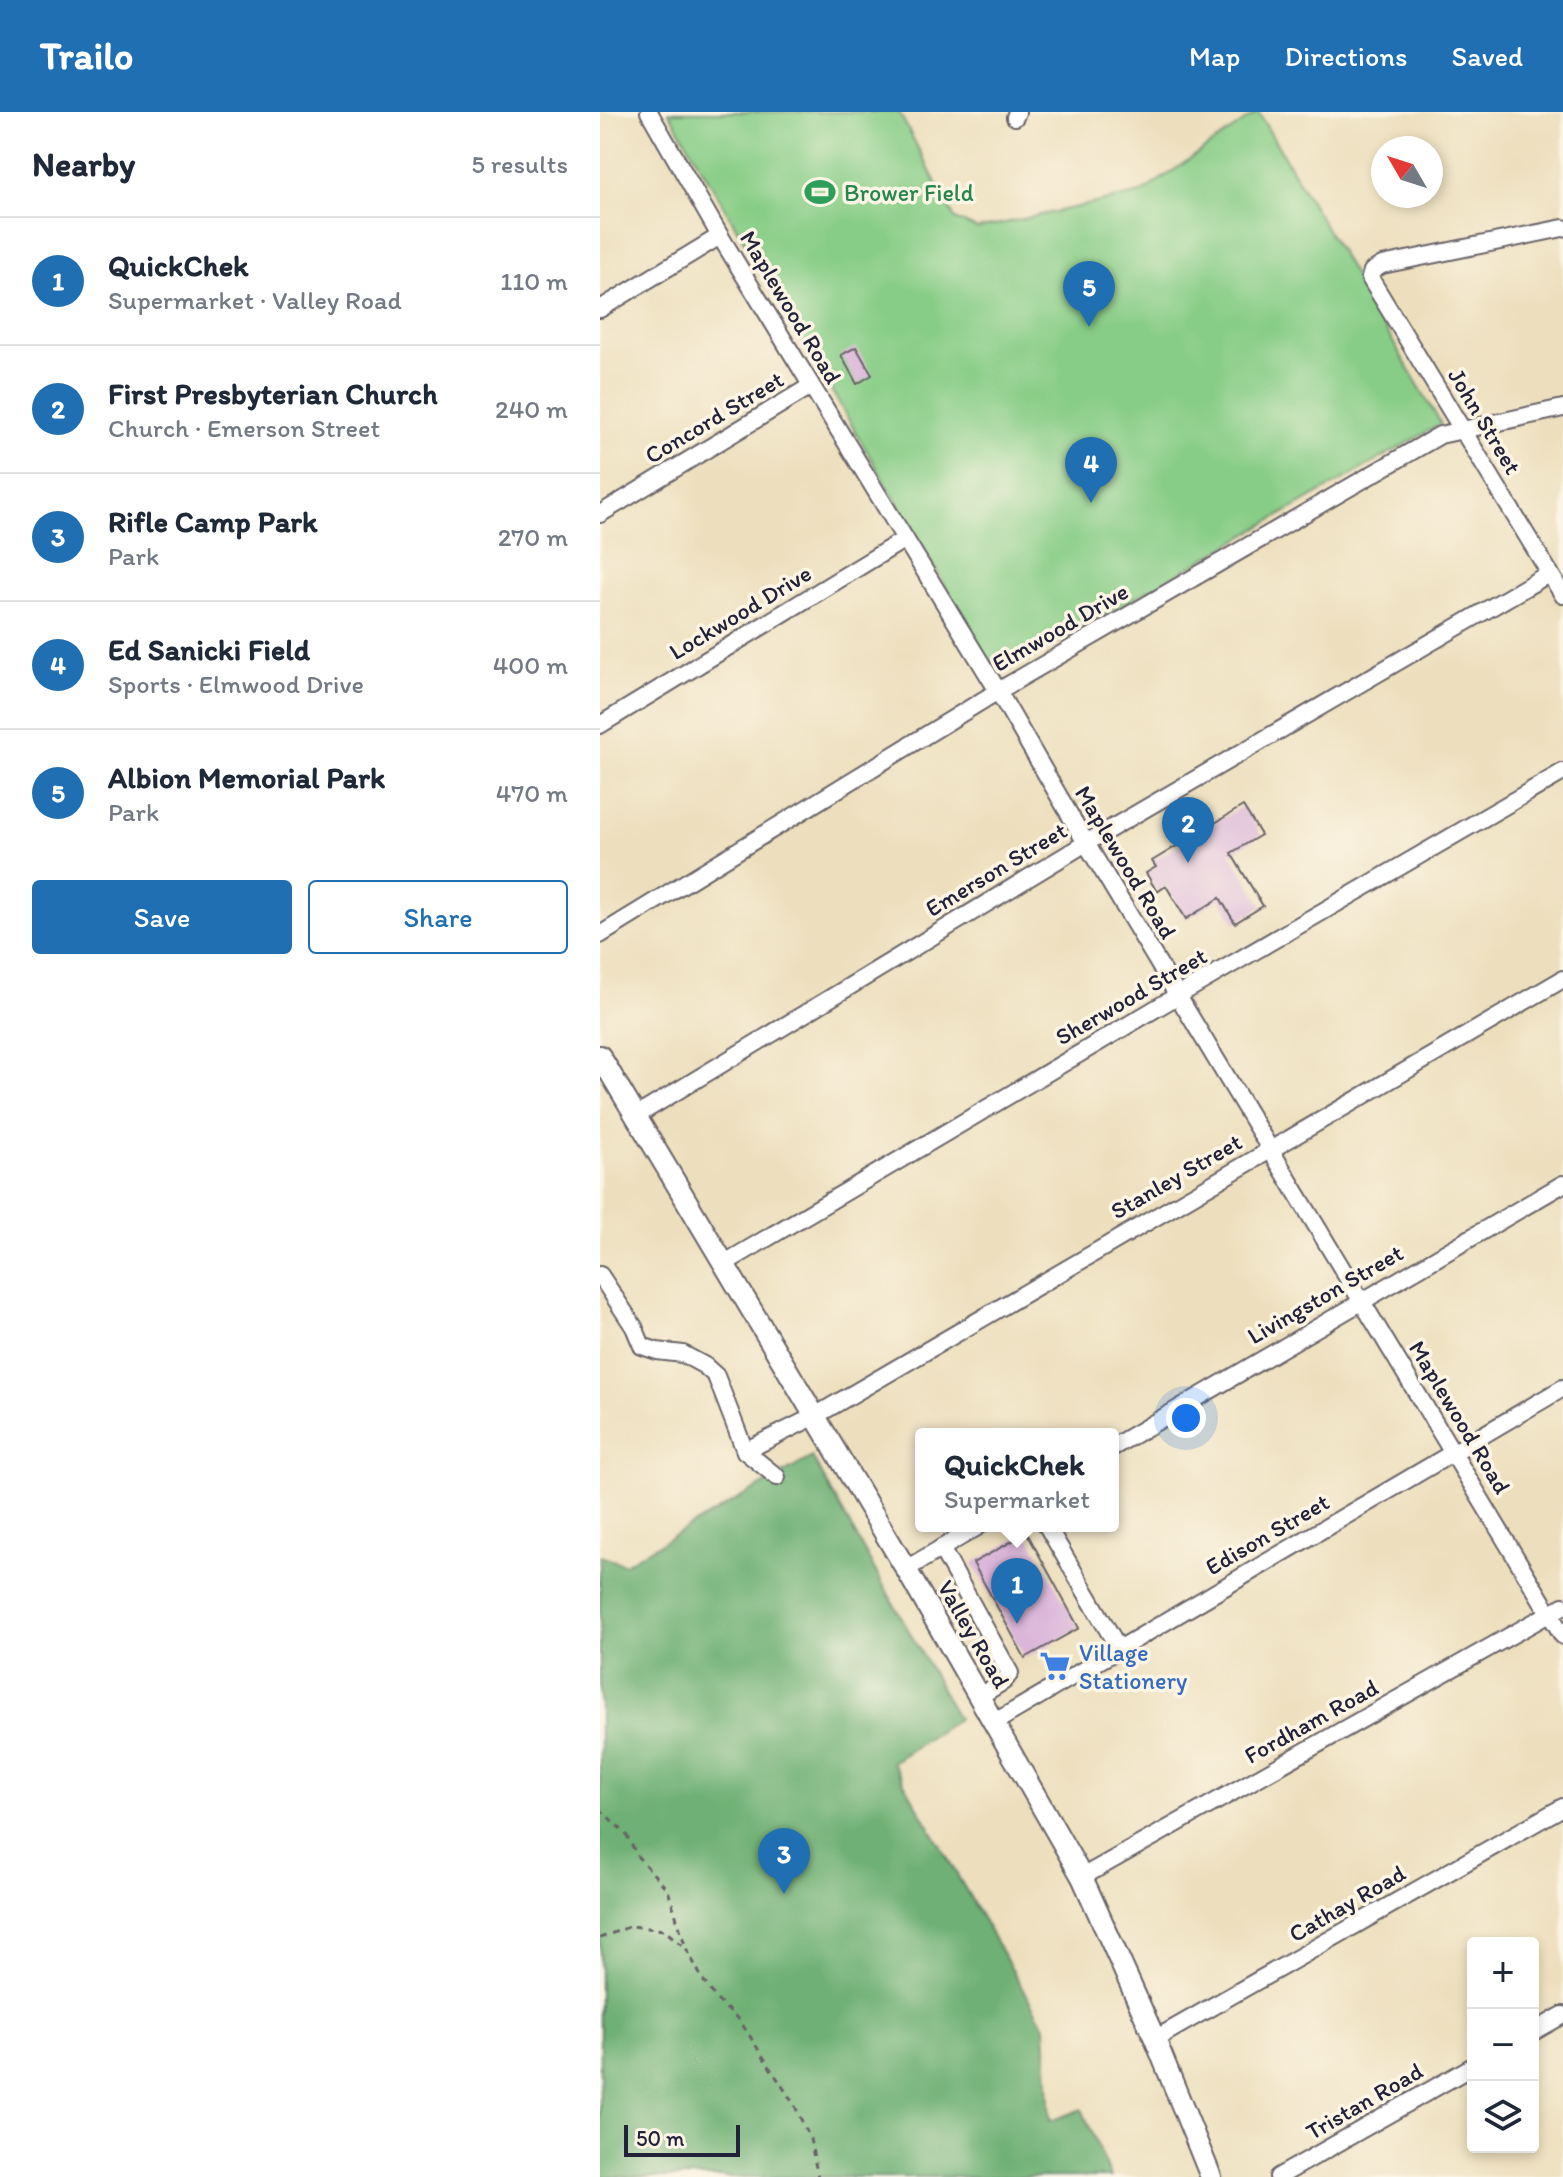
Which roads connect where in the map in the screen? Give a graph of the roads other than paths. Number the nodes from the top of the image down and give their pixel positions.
1 (649, 112) edge
2 (1563, 228) edge
3 (720, 236) junction
4 (600, 309) edge
5 (811, 386) junction
6 (1563, 408) edge
7 (1461, 428) junction
8 (600, 514) edge
9 (905, 539) junction
10 (1550, 573) junction
11 (1563, 595) edge
12 (998, 691) junction
13 (600, 725) edge
14 (1563, 772) edge
15 (1086, 843) junction
16 (600, 935) edge
17 (1563, 979) edge
18 (1177, 996) junction
19 (601, 1059) edge
20 (636, 1116) junction
21 (1270, 1148) junction
22 (1563, 1184) edge
23 (725, 1263) junction
24 (600, 1275) edge
25 (1362, 1300) junction
26 (1563, 1388) edge
27 (815, 1416) junction
28 (1119, 1443) edge
29 (745, 1451) junction
30 (1453, 1453) junction
31 (777, 1477) dead end
32 (969, 1532) edge
33 (1051, 1532) edge
34 (941, 1548) junction
35 (906, 1569) junction
36 (1556, 1610) edge
37 (1563, 1636) edge
38 (1119, 1649) junction
39 (980, 1696) junction
40 (995, 1722) junction
41 (1563, 1807) edge
42 (1082, 1877) junction
43 (1563, 2015) edge
44 (1539, 2029) edge
45 (1155, 2039) junction
46 (1467, 2069) edge
47 (1211, 2177) edge
48 (1278, 2177) edge

1 - 3 street, Maplewood Road
2 - 7 street, John Street
3 - 4 street
3 - 5 street, Maplewood Road
5 - 8 street, Concord Street
5 - 9 street, Maplewood Road
6 - 7 street, Elmwood Drive
7 - 10 street, John Street
7 - 12 street, Elmwood Drive
9 - 12 street, Maplewood Road
9 - 13 street, Lockwood Drive
10 - 11 street, John Street
10 - 15 street, Emerson Street
12 - 15 street, Maplewood Road
12 - 16 street, Elmwood Drive
14 - 18 street, Sherwood Street
15 - 18 street, Maplewood Road
15 - 20 street, Emerson Street
17 - 21 street, Stanley Street
18 - 21 street, Maplewood Road
18 - 23 street, Sherwood Street
19 - 20 main road, Valley Road
20 - 23 main road, Valley Road
21 - 25 street, Maplewood Road
21 - 27 street, Stanley Street
22 - 25 street, Livingston Street
23 - 27 main road, Valley Road
24 - 29 street
25 - 28 street, Livingston Street
25 - 30 street, Maplewood Road
26 - 30 street, Edison Street
27 - 29 street, Stanley Street
27 - 35 main road, Valley Road
29 - 31 street
30 - 36 street, Maplewood Road
30 - 38 street, Edison Street
32 - 34 street
33 - 38 street
34 - 35 street
34 - 39 street
35 - 39 main road, Valley Road
36 - 37 street, Maplewood Road
36 - 42 street, Fordham Road
38 - 40 street, Edison Street
39 - 40 main road, Valley Road
40 - 42 main road, Valley Road
41 - 45 street, Cathay Road
42 - 45 main road, Valley Road
43 - 44 street
45 - 47 main road, Valley Road
46 - 48 street, Tristan Road

